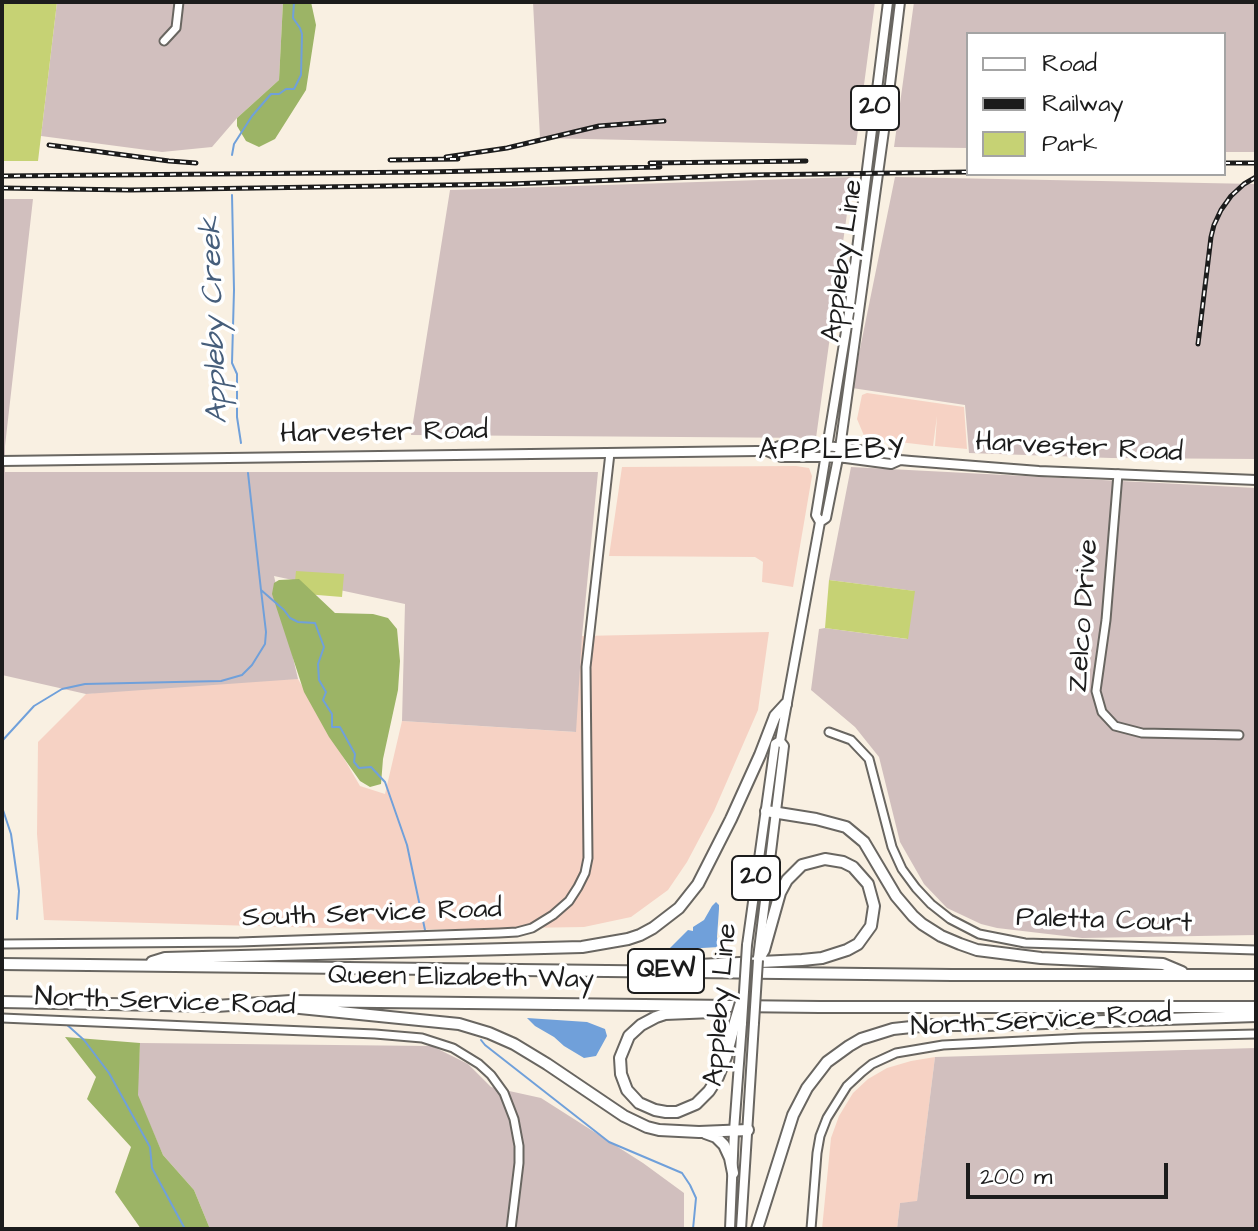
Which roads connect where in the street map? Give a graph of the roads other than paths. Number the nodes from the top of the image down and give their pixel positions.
1 (179, 2) edge
2 (888, 2) edge
3 (900, 2) edge
4 (164, 41) dead end
5 (827, 446) junction
6 (767, 451) junction
7 (610, 453) junction
8 (839, 453) junction
9 (806, 457) junction
10 (826, 457) junction
11 (2, 461) edge
12 (824, 471) junction
13 (1118, 474) junction
14 (1256, 480) edge
15 (820, 522) junction
16 (786, 704) junction
17 (829, 732) dead end
18 (1239, 735) dead end
19 (770, 811) junction
20 (2, 944) edge
21 (762, 944) junction
22 (1256, 950) edge
23 (758, 960) joint
24 (2, 964) edge
25 (145, 965) junction
26 (664, 971) junction
27 (1188, 974) junction
28 (1256, 975) edge
29 (742, 999) joint
30 (2, 1002) edge
31 (216, 1006) junction
32 (820, 1007) junction
33 (1256, 1007) edge
34 (1256, 1016) edge
35 (2, 1018) edge
36 (738, 1022) junction
37 (1256, 1034) edge
38 (748, 1130) junction
39 (734, 1131) junction
40 (699, 1132) junction
41 (733, 1173) junction
42 (511, 1229) edge
43 (730, 1229) edge
44 (741, 1229) edge
45 (757, 1229) edge
46 (811, 1229) edge

1 - 4 street
2 - 5 main road, Appleby Line / 20
3 - 8 main road, Appleby Line / 20
5 - 6 main road, Harvester Road
5 - 8 main road, Harvester Road
5 - 10 main road, Appleby Line / 20
6 - 7 main road, Harvester Road
6 - 9 main road, Harvester Road
7 - 11 main road, Harvester Road
7 - 20 street, South Service Road
8 - 10 main road, Harvester Road
8 - 13 main road, Harvester Road
8 - 15 main road, Appleby Line / 20
9 - 10 main road, Harvester Road
9 - 12 main road
10 - 12 main road, Appleby Line / 20
12 - 15 main road, Appleby Line / 20
13 - 14 main road, Harvester Road
13 - 18 street, Zelco Drive
15 - 16 main road, Appleby Line / 20
16 - 19 main road, Appleby Line / 20
16 - 25 highway
17 - 22 street, Paletta Court
19 - 21 main road, Appleby Line / 20
19 - 27 highway
19 - 29 main road, Appleby Line / 20, bridge
21 - 23 highway
21 - 26 highway
23 - 38 main road, Appleby Line, bridge
24 - 25 highway, Queen Elizabeth Way / QEW
25 - 26 highway, Queen Elizabeth Way / QEW
26 - 27 highway, Queen Elizabeth Way / QEW
27 - 28 highway, Queen Elizabeth Way / QEW
29 - 36 highway, bridge
30 - 31 highway, Queen Elizabeth Way / QEW
31 - 32 highway, Queen Elizabeth Way / QEW
31 - 40 highway
32 - 33 highway, Queen Elizabeth Way / QEW
32 - 36 highway
34 - 45 highway
35 - 42 street, North Service Road
36 - 39 main road, Appleby Line
37 - 46 street, North Service Road
38 - 39 highway
38 - 44 main road, Appleby Line
39 - 40 highway
39 - 41 main road, Appleby Line
40 - 41 highway
41 - 43 main road, Appleby Line

